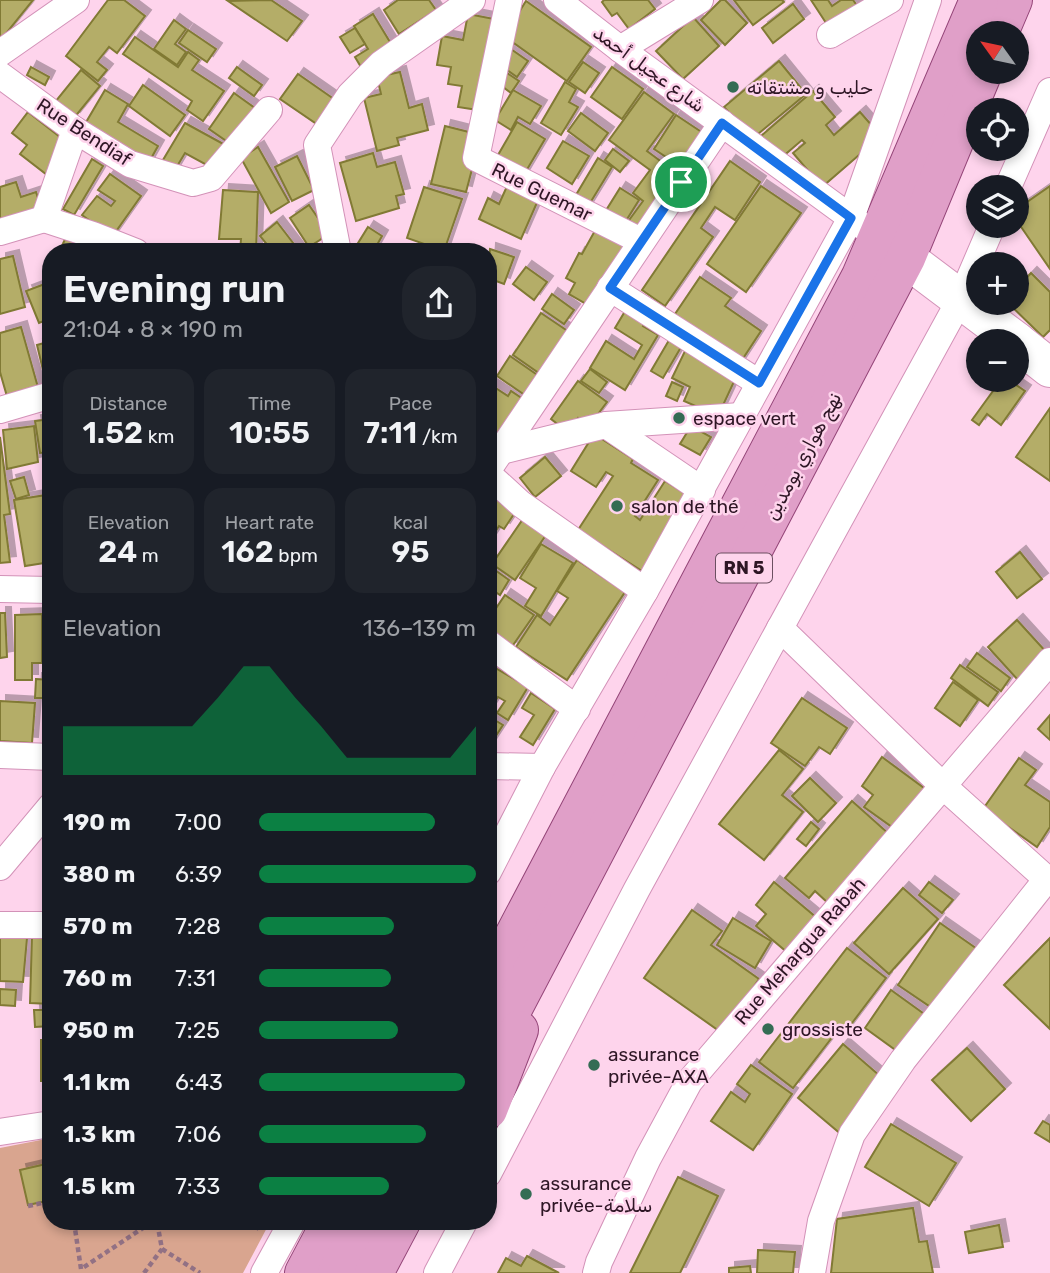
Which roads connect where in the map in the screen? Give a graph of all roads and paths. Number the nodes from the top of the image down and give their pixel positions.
1 (472, 0) edge
2 (509, 0) edge
3 (557, 0) edge
4 (700, 0) edge
5 (890, 0) edge
6 (928, 0) edge
7 (1013, 0) edge
8 (59, 4) edge
9 (981, 10) edge
10 (830, 35) dead end
11 (620, 49) junction
12 (0, 54) edge
13 (0, 75) edge
14 (975, 84) edge
15 (1050, 91) edge
16 (268, 110) dead end
17 (722, 123) junction
18 (75, 130) junction
19 (1014, 175) edge
20 (44, 219) junction
21 (0, 232) edge
22 (878, 238) junction
23 (987, 238) edge
24 (641, 241) junction
25 (114, 243) edge
26 (336, 243) edge
27 (610, 288) junction
28 (961, 298) junction
29 (1000, 329) edge
30 (1029, 352) edge
31 (1050, 368) edge
32 (759, 383) junction
33 (42, 398) edge
34 (0, 410) edge
35 (741, 416) junction
36 (606, 425) junction
37 (497, 459) edge
38 (497, 464) edge
39 (497, 471) edge
40 (702, 490) junction
41 (0, 589) edge
42 (42, 590) edge
43 (645, 591) junction
44 (780, 628) junction
45 (497, 650) edge
46 (1050, 662) edge
47 (577, 709) junction
48 (0, 755) edge
49 (42, 757) edge
50 (497, 765) edge
51 (542, 767) junction
52 (942, 785) junction
53 (42, 817) edge
54 (497, 854) edge
55 (0, 867) edge
56 (1048, 881) edge
57 (0, 925) edge
58 (42, 925) edge
59 (535, 931) junction
60 (497, 961) edge
61 (497, 975) edge
62 (497, 1032) edge
63 (497, 1089) edge
64 (42, 1107) edge
65 (0, 1114) edge
66 (42, 1125) edge
67 (0, 1132) edge
68 (497, 1157) edge
69 (42, 1203) edge
70 (28, 1206) dead end
71 (75, 1230) edge
72 (143, 1230) edge
73 (157, 1230) edge
74 (288, 1230) edge
75 (327, 1230) edge
76 (360, 1230) edge
77 (397, 1230) edge
78 (426, 1230) edge
79 (460, 1230) edge
80 (162, 1249) junction
81 (81, 1271) edge
82 (144, 1273) edge
83 (200, 1273) edge
84 (264, 1273) edge
85 (304, 1273) edge
86 (337, 1273) edge
87 (374, 1273) edge
88 (404, 1273) edge
89 (437, 1273) edge
90 (596, 1273) edge
91 (812, 1273) edge

1 - 26 street
2 - 24 street, Rue Guemar
3 - 11 street, شارع عجيل أحمد
4 - 11 street
5 - 10 street
6 - 22 street
7 - 9 main road, نهج هواري بومدين / RN 5
8 - 12 street
9 - 22 main road, نهج هواري بومدين / RN 5
11 - 17 street, شارع عجيل أحمد
13 - 18 street, Rue Bendiaf
14 - 22 main road, نهج هواري بومدين / RN 5
15 - 19 street
16 - 18 street, Rue Bendiaf
17 - 22 street, شارع عجيل أحمد
17 - 24 street
18 - 20 street
20 - 21 street
20 - 25 street
22 - 28 street
22 - 32 street
22 - 59 main road, نهج هواري بومدين / RN 5
23 - 28 street
24 - 27 street
27 - 32 street
27 - 37 street
28 - 29 street
28 - 44 street
30 - 31 street
32 - 35 street
33 - 34 street
35 - 36 street
35 - 40 street
36 - 38 street
36 - 40 street
39 - 43 street
40 - 43 street
41 - 42 street
43 - 47 street
44 - 52 street
44 - 68 street
45 - 47 street
46 - 52 street, Rue Mehargua Rabah
47 - 51 street
48 - 49 street
50 - 51 street
51 - 54 street
52 - 56 street
52 - 90 street, Rue Mehargua Rabah
53 - 55 street
56 - 91 street
57 - 58 street
59 - 60 main road
59 - 61 main road, نهج هواري بومدين / RN 5
59 - 62 main road, نهج هواري بومدين / RN 5
59 - 63 main road
64 - 65 street
66 - 67 street
69 - 70 path
71 - 81 path
72 - 81 path
73 - 80 path
74 - 84 street
75 - 85 main road
76 - 86 main road
77 - 87 main road
78 - 88 main road
79 - 89 street
80 - 82 path
80 - 83 path

